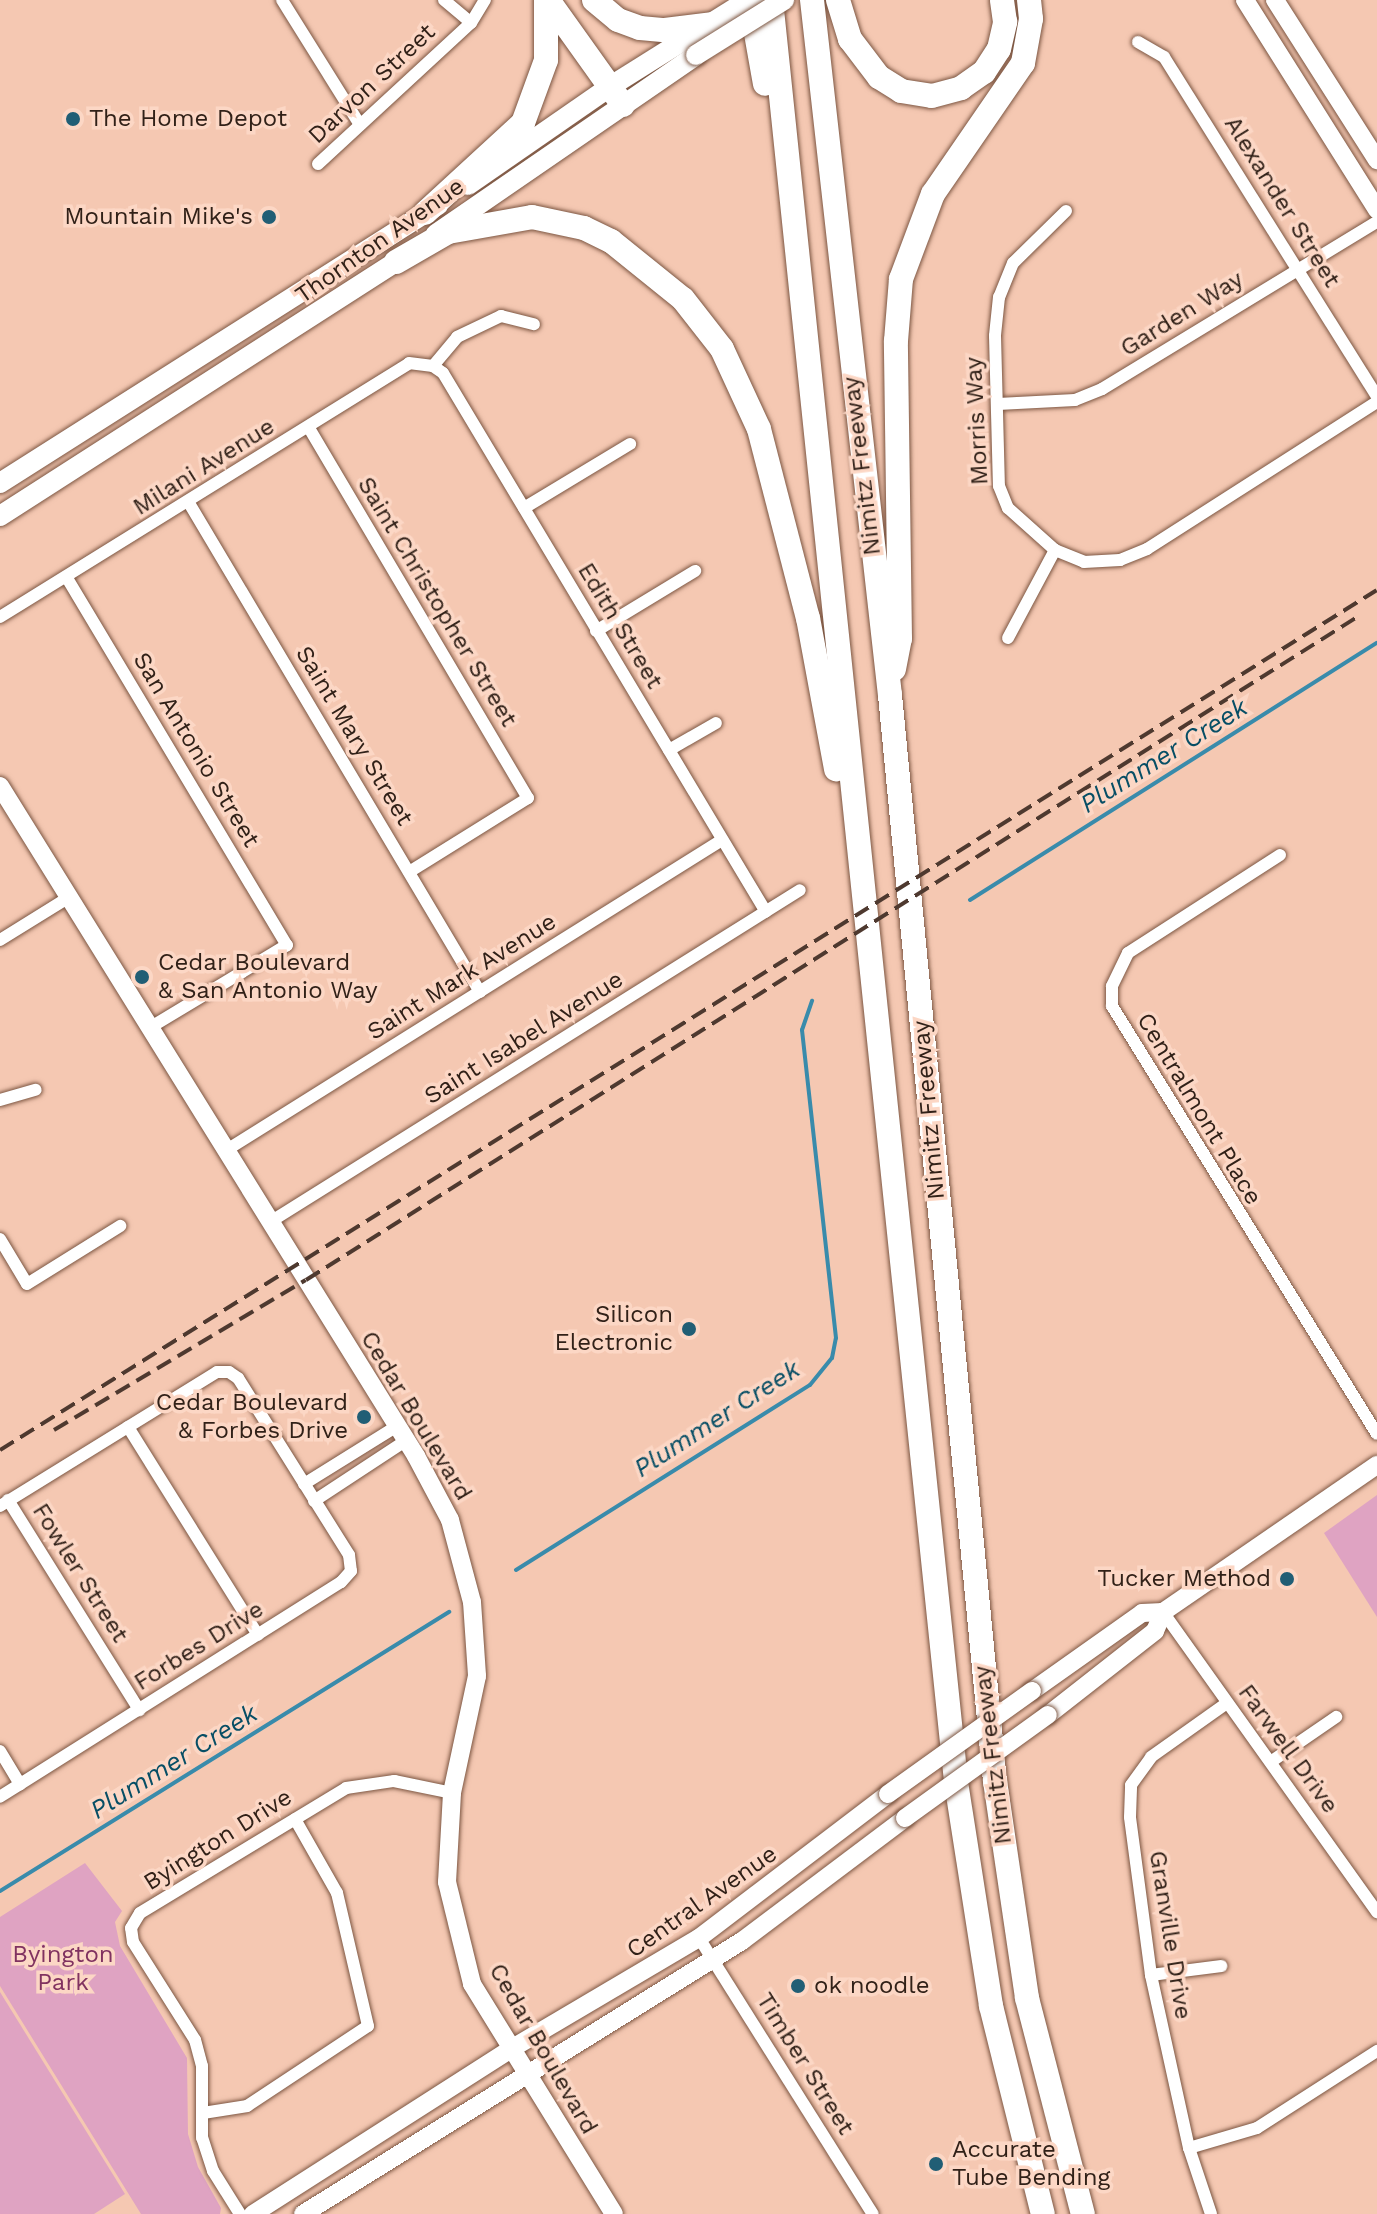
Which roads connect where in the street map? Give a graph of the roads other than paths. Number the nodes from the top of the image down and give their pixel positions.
1 (282, 0) edge
2 (444, 0) edge
3 (485, 0) edge
4 (547, 0) edge
5 (594, 0) edge
6 (749, 0) edge
7 (771, 0) edge
8 (784, 0) edge
9 (812, 0) edge
10 (838, 0) edge
11 (1002, 0) edge
12 (1029, 0) edge
13 (1245, 0) edge
14 (1275, 0) edge
15 (471, 23) junction
16 (712, 24) junction
17 (1138, 42) dead end
18 (617, 95) junction
19 (360, 125) junction
20 (1377, 160) edge
21 (318, 164) dead end
22 (1377, 210) edge
23 (1066, 211) dead end
24 (425, 213) junction
25 (1377, 222) edge
26 (795, 259) junction
27 (396, 262) junction
28 (1298, 267) junction
29 (534, 324) dead end
30 (433, 366) junction
31 (1377, 400) edge
32 (998, 404) junction
33 (309, 428) junction
34 (630, 444) dead end
35 (0, 483) edge
36 (189, 503) junction
37 (524, 508) junction
38 (0, 516) edge
39 (1055, 550) junction
40 (695, 571) dead end
41 (67, 578) junction
42 (0, 617) edge
43 (596, 631) junction
44 (1008, 638) dead end
45 (890, 695) junction
46 (716, 723) dead end
47 (669, 750) junction
48 (0, 786) edge
49 (722, 840) junction
50 (1280, 855) dead end
51 (409, 872) junction
52 (800, 890) dead end
53 (66, 899) junction
54 (766, 912) junction
55 (0, 940) edge
56 (870, 944) junction
57 (480, 992) junction
58 (148, 1029) junction
59 (36, 1090) dead end
60 (0, 1100) edge
61 (225, 1151) junction
62 (270, 1222) junction
63 (120, 1226) dead end
64 (0, 1239) edge
65 (128, 1427) junction
66 (402, 1433) junction
67 (1377, 1434) edge
68 (1377, 1465) edge
69 (304, 1484) junction
70 (314, 1501) junction
71 (4, 1503) edge
72 (1163, 1612) junction
73 (258, 1635) junction
74 (1227, 1703) junction
75 (139, 1710) junction
76 (1336, 1717) dead end
77 (0, 1751) edge
78 (1272, 1761) junction
79 (20, 1784) junction
80 (452, 1793) junction
81 (0, 1797) edge
82 (295, 1819) junction
83 (1377, 1912) edge
84 (699, 1938) junction
85 (712, 1959) junction
86 (1221, 1966) dead end
87 (1151, 1975) junction
88 (511, 2049) junction
89 (1377, 2051) edge
90 (525, 2072) junction
91 (203, 2113) junction
92 (1189, 2148) junction
93 (240, 2214) edge
94 (253, 2214) edge
95 (303, 2214) edge
96 (614, 2214) edge
97 (873, 2214) edge
98 (1043, 2214) edge
99 (1083, 2214) edge
100 (1211, 2214) edge

1 - 19 street
2 - 15 street
3 - 15 street, Darvon Street
4 - 18 highway
4 - 24 highway
5 - 16 highway
6 - 16 main road, Thornton Avenue
6 - 26 highway
7 - 26 highway, Nimitz Freeway
8 - 18 main road, Thornton Avenue, bridge
9 - 45 highway, Nimitz Freeway
10 - 11 highway
12 - 45 highway
13 - 22 main road
14 - 20 main road
15 - 19 street, Darvon Street
16 - 18 main road, Thornton Avenue
17 - 28 street, Alexander Street
18 - 24 main road, Thornton Avenue
18 - 27 main road, Thornton Avenue
19 - 21 street, Darvon Street
23 - 32 street, Morris Way
24 - 35 main road, Thornton Avenue
25 - 28 street, Garden Way
26 - 56 highway, Nimitz Freeway
27 - 38 main road, Thornton Avenue
27 - 56 highway
28 - 31 street, Alexander Street
28 - 32 street, Garden Way
29 - 30 street
30 - 33 street, Milani Avenue
30 - 37 street, Edith Street
31 - 39 street, Morris Way
32 - 39 street, Morris Way
33 - 36 street, Milani Avenue
33 - 51 street, Saint Christopher Street
34 - 37 street
36 - 41 street, Milani Avenue
36 - 51 street, Saint Mary Street
37 - 43 street, Edith Street
39 - 44 street
40 - 43 street
41 - 42 street, Milani Avenue
41 - 58 street, San Antonio Street
43 - 47 street, Edith Street
45 - 99 highway, Nimitz Freeway
46 - 47 street
47 - 49 street, Edith Street
48 - 53 main road, Cedar Boulevard
49 - 54 street, Edith Street
49 - 57 street, Saint Mark Avenue
50 - 67 street, Centralmont Place
51 - 57 street, Saint Mary Street
52 - 54 street, Saint Isabel Avenue
53 - 55 street
53 - 58 main road, Cedar Boulevard
54 - 62 street, Saint Isabel Avenue
56 - 98 highway, Nimitz Freeway
57 - 61 street, Saint Mark Avenue
58 - 61 main road, Cedar Boulevard
59 - 60 street
61 - 62 main road, Cedar Boulevard
62 - 66 main road, Cedar Boulevard
63 - 64 street
65 - 69 street, Forbes Drive
65 - 71 street, Forbes Drive
65 - 73 street
66 - 69 street
66 - 70 street
66 - 80 main road, Cedar Boulevard
68 - 72 main road, Central Avenue
69 - 70 street, Forbes Drive
70 - 73 street, Forbes Drive
71 - 75 street, Fowler Street
72 - 74 street, Farwell Drive
72 - 84 main road, Central Avenue, bridge
72 - 85 main road, Central Avenue, bridge
73 - 75 street, Forbes Drive
74 - 78 street, Farwell Drive
74 - 87 street, Granville Drive
75 - 79 street, Forbes Drive
76 - 78 street
77 - 79 street
78 - 83 street, Farwell Drive
79 - 81 street, Forbes Drive
80 - 82 street, Byington Drive
80 - 88 main road, Cedar Boulevard
82 - 91 street, Byington Drive
82 - 91 street
84 - 85 street, Timber Street
84 - 88 main road, Central Avenue
85 - 90 main road, Central Avenue
85 - 97 street, Timber Street
86 - 87 street
87 - 92 street, Granville Drive
88 - 90 main road, Cedar Boulevard
88 - 94 main road, Central Avenue
89 - 92 street
90 - 95 main road, Central Avenue
90 - 96 main road, Cedar Boulevard
91 - 93 street, Byington Drive
92 - 100 street, Granville Drive

